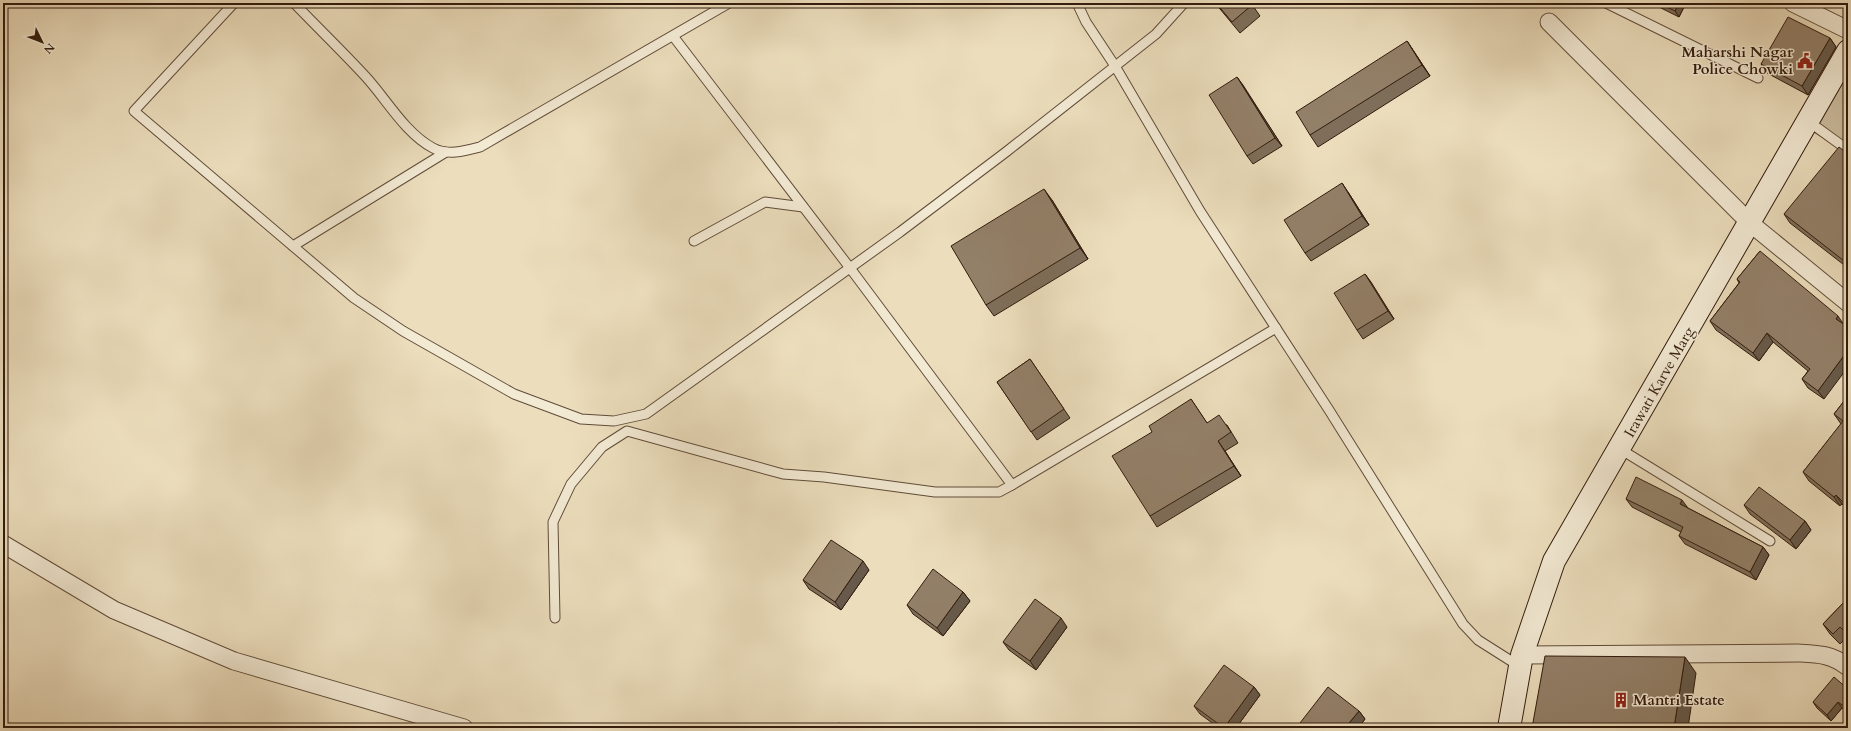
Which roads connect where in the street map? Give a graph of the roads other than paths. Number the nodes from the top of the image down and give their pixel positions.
1 (234, 3) edge
2 (294, 3) edge
3 (729, 3) edge
4 (1077, 3) edge
5 (1184, 3) edge
6 (1606, 3) edge
7 (1793, 3) edge
8 (1549, 22) dead end
9 (1848, 30) edge
10 (673, 36) junction
11 (1848, 51) edge
12 (1115, 66) junction
13 (1758, 78) dead end
14 (1808, 121) junction
15 (1848, 150) edge
16 (446, 152) junction
17 (803, 207) junction
18 (1750, 223) junction
19 (694, 241) dead end
20 (293, 246) junction
21 (850, 268) junction
22 (1848, 303) edge
23 (1276, 328) junction
24 (1620, 449) junction
25 (1012, 485) junction
26 (1770, 541) dead end
27 (3, 544) edge
28 (556, 618) dead end
29 (1521, 661) junction
30 (1846, 663) edge
31 (464, 728) edge
32 (1509, 728) edge

1 - 20 lane
2 - 16 lane
3 - 10 lane
4 - 12 lane
5 - 12 lane
6 - 13 lane
7 - 9 street
8 - 18 street
10 - 16 lane
10 - 17 lane
11 - 14 main road, Irawati Karve Marg
12 - 21 lane
12 - 23 lane
14 - 15 lane
14 - 18 main road, Irawati Karve Marg
16 - 20 lane
17 - 19 lane
17 - 21 lane
18 - 22 street
18 - 24 main road, Irawati Karve Marg
20 - 21 lane
21 - 25 lane
23 - 25 lane
23 - 29 lane
24 - 26 lane
24 - 29 main road, Irawati Karve Marg
25 - 28 lane
27 - 31 street
29 - 30 street
29 - 32 main road, Irawati Karve Marg

